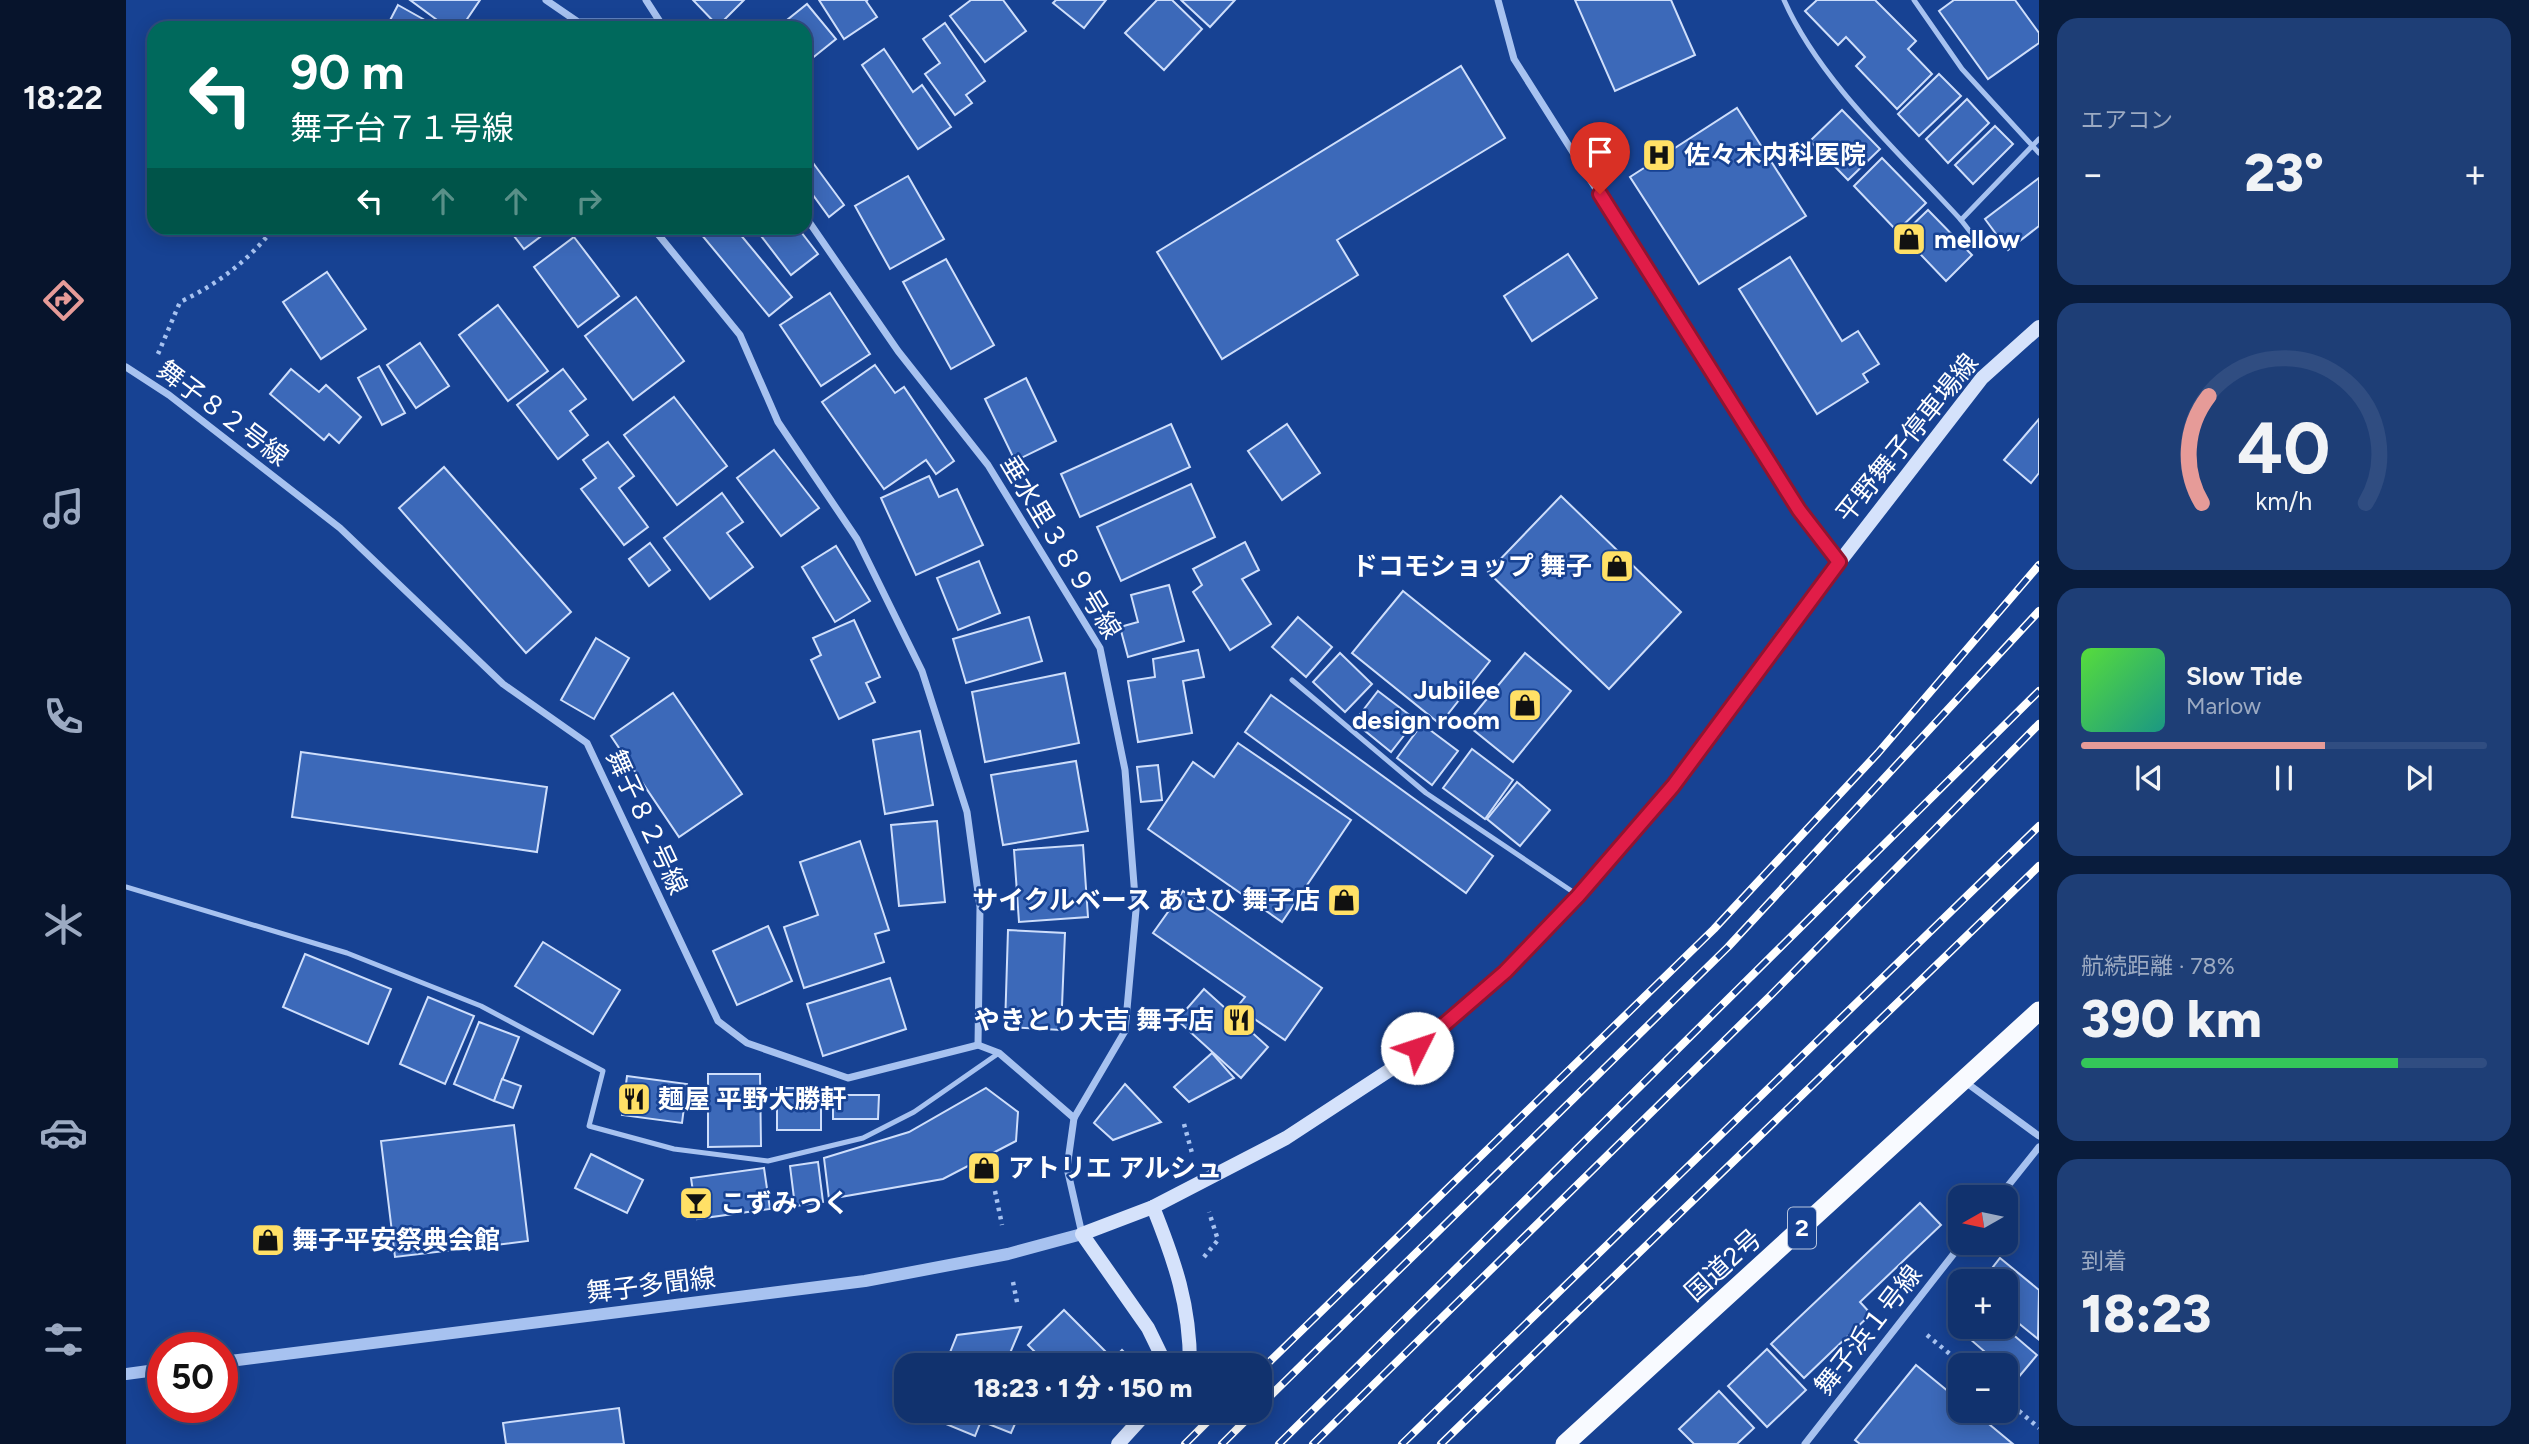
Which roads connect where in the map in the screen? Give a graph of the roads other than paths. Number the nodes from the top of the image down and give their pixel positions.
1 (546, 0) edge
2 (646, 0) edge
3 (1498, 0) edge
4 (1784, 0) edge
5 (1914, 0) edge
6 (577, 21) edge
7 (659, 21) edge
8 (2039, 139) edge
9 (2033, 146) junction
10 (2039, 153) edge
11 (1961, 220) junction
12 (812, 226) edge
13 (659, 235) edge
14 (1982, 247) dead end
15 (2039, 327) edge
16 (126, 367) edge
17 (1839, 562) junction
18 (1292, 680) dead end
19 (126, 887) edge
20 (1578, 896) junction
21 (2039, 1011) edge
22 (978, 1045) junction
23 (999, 1053) junction
24 (1963, 1080) junction
25 (1074, 1118) junction
26 (2039, 1136) edge
27 (2039, 1147) edge
28 (2009, 1185) edge
29 (1153, 1208) junction
30 (1082, 1234) junction
31 (1953, 1255) edge
32 (1160, 1353) edge
33 (1190, 1353) edge
34 (238, 1360) edge
35 (147, 1371) edge
36 (126, 1374) edge
37 (1137, 1423) edge
38 (1810, 1442) edge
39 (1118, 1444) edge
40 (1566, 1444) edge

1 - 6 street
2 - 7 street
3 - 17 street
4 - 11 lane
5 - 9 lane
8 - 9 lane
9 - 10 lane
9 - 11 lane
11 - 14 lane
12 - 25 street, 垂水里３８９号線
13 - 22 street
15 - 17 main road, 平野舞子停車場線
16 - 22 street, 舞子８２号線
17 - 20 main road, 平野舞子停車場線
18 - 20 lane
19 - 23 lane
20 - 29 main road, 平野舞子停車場線
21 - 24 highway, 国道2号 / 2
22 - 23 street
23 - 25 street
24 - 26 street
24 - 40 highway, 国道2号 / 2
25 - 30 street, 垂水里３８９号線
27 - 28 street
29 - 30 main road, 平野舞子停車場線
29 - 33 main road
30 - 32 main road
30 - 34 street, 舞子多聞線
31 - 38 street, 舞子浜１号線
35 - 36 street
37 - 39 main road

